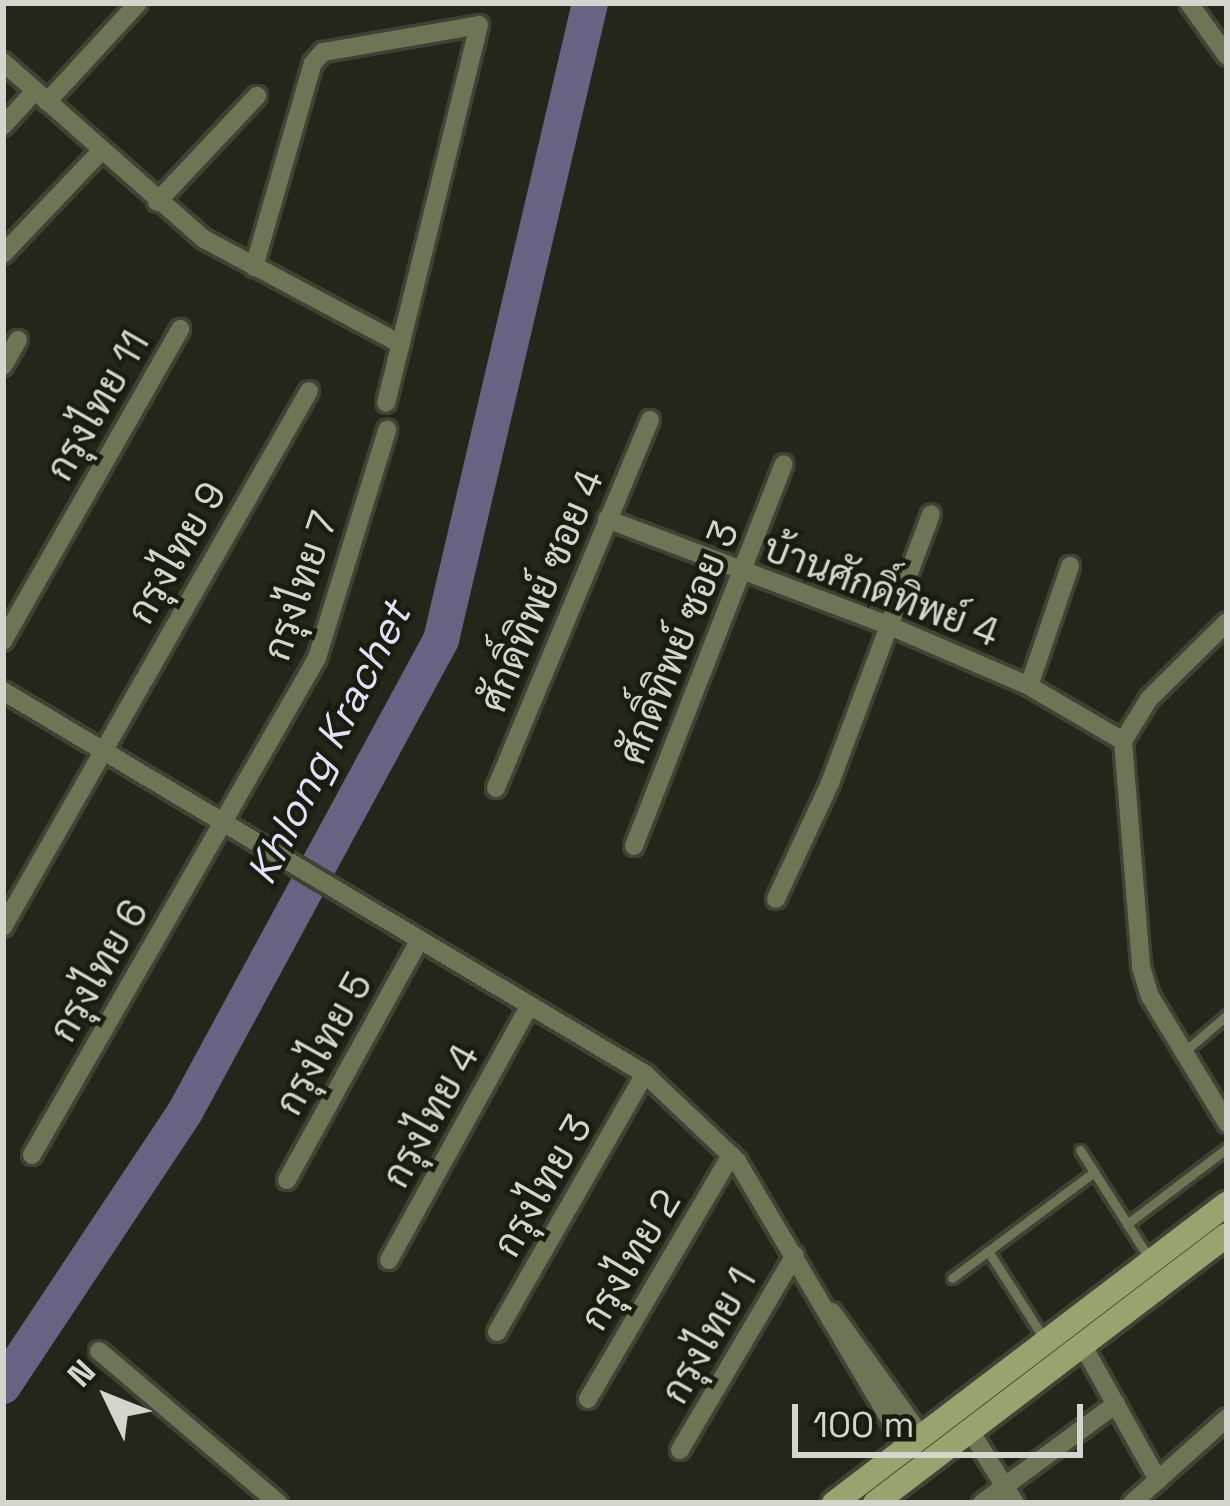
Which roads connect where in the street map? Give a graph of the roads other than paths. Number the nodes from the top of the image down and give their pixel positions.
1 (138, 3) edge
2 (1190, 4) edge
3 (1227, 56) edge
4 (3, 62) edge
5 (41, 96) junction
6 (257, 96) dead end
7 (3, 126) edge
8 (100, 152) junction
9 (157, 202) junction
10 (3, 254) edge
11 (254, 267) junction
12 (180, 329) dead end
13 (18, 340) dead end
14 (399, 343) junction
15 (3, 366) edge
16 (309, 391) dead end
17 (386, 404) dead end
18 (650, 420) dead end
19 (387, 430) dead end
20 (784, 464) dead end
21 (931, 514) dead end
22 (607, 519) junction
23 (1070, 566) dead end
24 (743, 573) junction
25 (1227, 623) edge
26 (890, 626) junction
27 (3, 641) edge
28 (1029, 686) junction
29 (3, 691) edge
30 (1123, 741) junction
31 (103, 748) junction
32 (496, 788) dead end
33 (224, 819) junction
34 (634, 846) dead end
35 (776, 898) dead end
36 (3, 927) edge
37 (419, 940) junction
38 (530, 1005) junction
39 (1227, 1015) edge
40 (1184, 1052) junction
41 (645, 1074) junction
42 (1227, 1123) edge
43 (1227, 1148) edge
44 (1080, 1150) dead end
45 (32, 1155) dead end
46 (731, 1156) junction
47 (1094, 1172) junction
48 (287, 1180) dead end
49 (1227, 1204) edge
50 (1127, 1224) junction
51 (1227, 1235) edge
52 (988, 1251) junction
53 (794, 1255) junction
54 (389, 1260) dead end
55 (1150, 1261) junction
56 (952, 1278) dead end
57 (497, 1332) dead end
58 (1045, 1340) junction
59 (1082, 1344) junction
60 (99, 1352) dead end
61 (588, 1399) dead end
62 (1116, 1404) junction
63 (1227, 1418) edge
64 (969, 1429) junction
65 (913, 1439) junction
66 (680, 1450) dead end
67 (1158, 1480) junction
68 (1011, 1496) edge
69 (278, 1503) edge
70 (834, 1503) edge
71 (875, 1503) edge
72 (982, 1503) edge
73 (1132, 1503) edge

1 - 5 street
2 - 3 street
4 - 5 street
5 - 7 street
5 - 8 street
6 - 9 street
8 - 9 street
8 - 10 street
9 - 11 street
11 - 14 street
11 - 14 street
12 - 27 street, กรุงไทย 11
13 - 15 street
14 - 17 street
16 - 31 street, กรุงไทย 9
18 - 22 street, ศักดิ์ทิพย์ ซอย 4
19 - 33 street, กรุงไทย 7
20 - 24 street, ศักดิ์ทิพย์ ซอย 3
21 - 26 street
22 - 24 street, บ้านศักดิ์ทิพย์ 4
22 - 32 street, ศักดิ์ทิพย์ ซอย 4
23 - 28 street
24 - 26 street, บ้านศักดิ์ทิพย์ 4
24 - 34 street, ศักดิ์ทิพย์ ซอย 3
25 - 30 street
26 - 28 street, บ้านศักดิ์ทิพย์ 4
26 - 35 street
28 - 30 street, บ้านศักดิ์ทิพย์ 4
29 - 31 street
30 - 40 street
31 - 33 street
31 - 36 street, กรุงไทย 9
33 - 37 street
33 - 45 street, กรุงไทย 6
37 - 38 street
37 - 48 street, กรุงไทย 5
38 - 41 street
38 - 54 street, กรุงไทย 4
39 - 40 lane
40 - 42 street
41 - 46 street
41 - 57 street, กรุงไทย 3
43 - 50 lane
44 - 47 lane
46 - 53 street
46 - 61 street, กรุงไทย 2
47 - 50 lane
47 - 52 lane
49 - 55 street
50 - 55 lane
51 - 59 street
52 - 56 lane
52 - 58 lane
53 - 65 street
53 - 66 street, กรุงไทย 1
55 - 58 street
58 - 65 street
59 - 62 street
59 - 64 street
60 - 69 street
62 - 67 street
62 - 68 street
63 - 67 street
64 - 68 street
64 - 71 street
65 - 70 street
67 - 73 street
68 - 72 street

